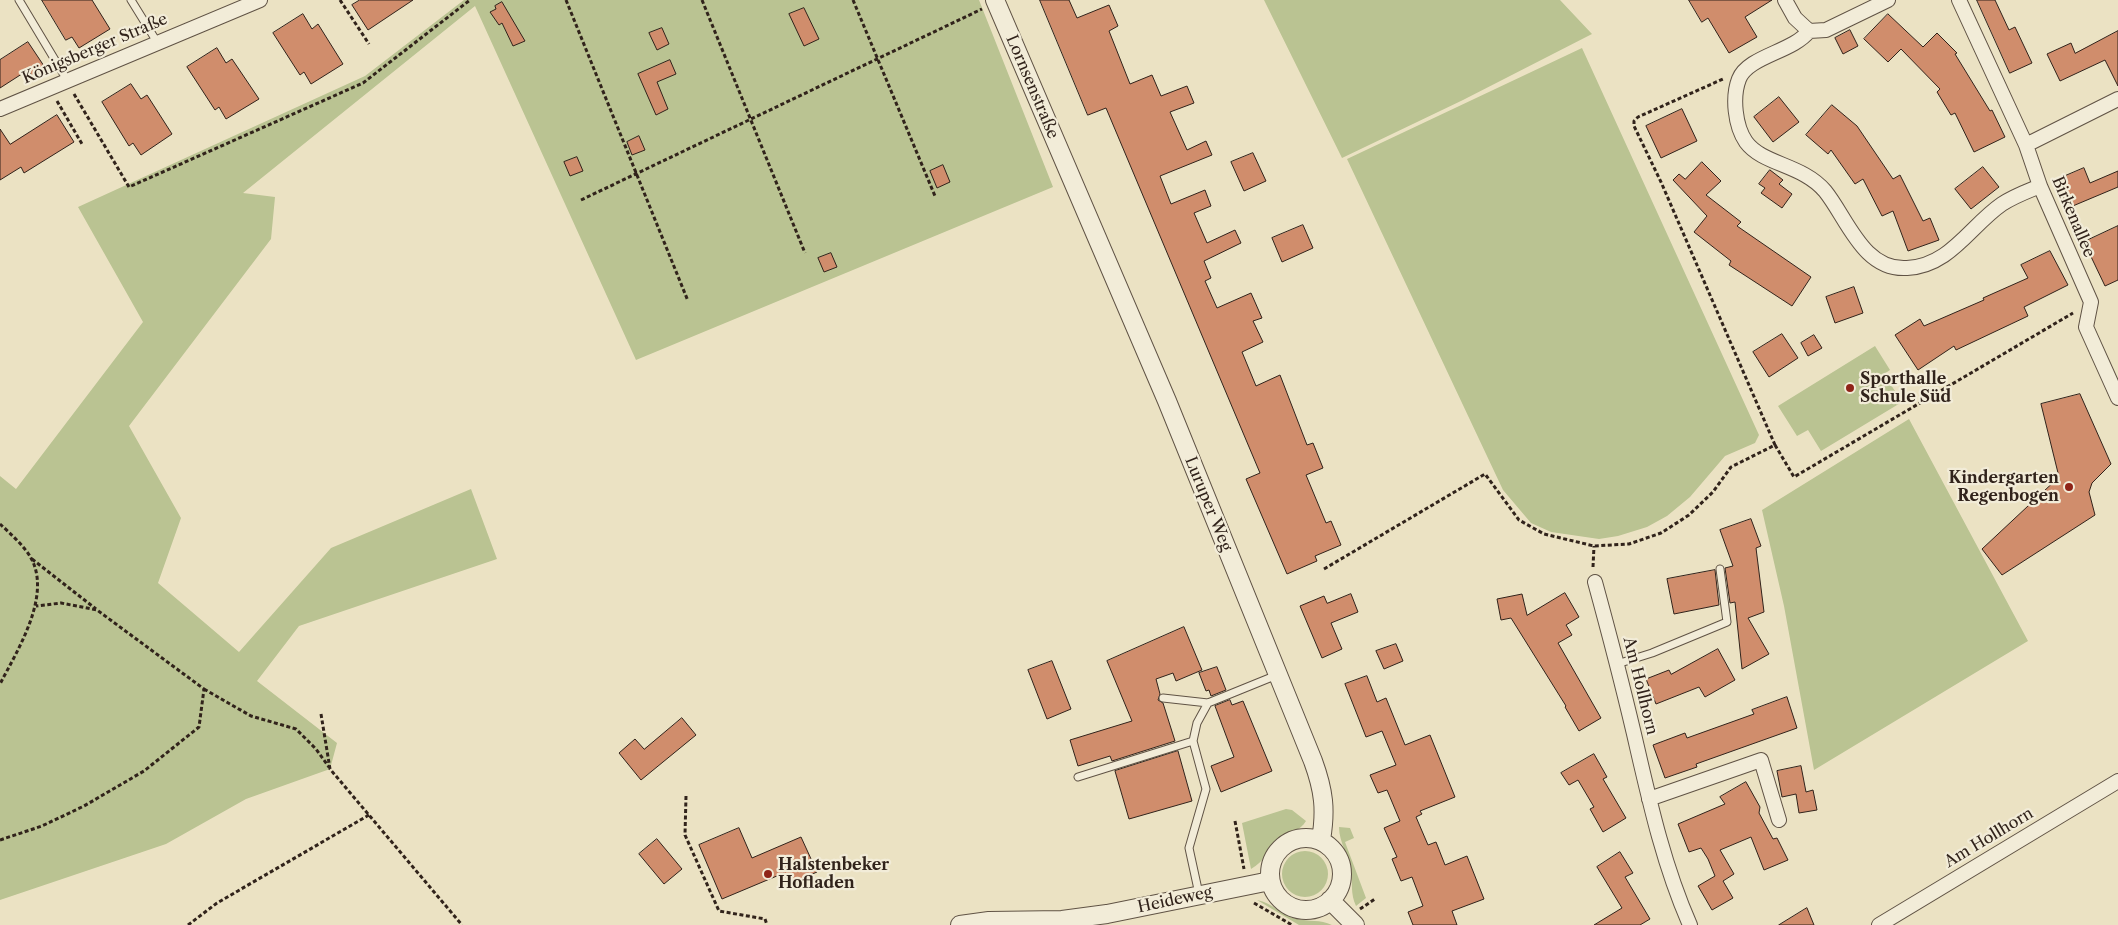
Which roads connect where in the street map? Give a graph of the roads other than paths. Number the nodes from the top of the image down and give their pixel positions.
1 (18, 0) edge
2 (131, 0) edge
3 (1785, 0) edge
4 (1888, 0) edge
5 (1959, 0) edge
6 (252, 1) edge
7 (990, 4) edge
8 (1809, 31) junction
9 (157, 42) junction
10 (69, 85) junction
11 (2118, 99) edge
12 (0, 109) edge
13 (2026, 145) junction
14 (1068, 173) joint
15 (2040, 186) junction
16 (2118, 398) edge
17 (1720, 569) dead end
18 (1595, 582) road end
19 (1617, 664) junction
20 (1277, 675) junction
21 (1163, 698) dead end
22 (1208, 703) junction
23 (1194, 741) junction
24 (1078, 778) dead end
25 (2118, 781) edge
26 (1649, 799) junction
27 (1779, 820) dead end
28 (1321, 840) junction
29 (1270, 881) junction
30 (1200, 895) junction
31 (1330, 900) junction
32 (1357, 917) edge
33 (960, 925) edge
34 (1690, 925) edge
35 (1879, 925) edge

1 - 10 lane
2 - 9 lane
3 - 8 street
4 - 8 street
5 - 13 street, Birkenallee
6 - 9 street, Königsberger Straße
7 - 14 street, Lornsenstraße
8 - 15 street
9 - 10 street, Königsberger Straße
10 - 12 street, Königsberger Straße
11 - 13 street
13 - 15 street, Birkenallee
14 - 20 street, Luruper Weg
15 - 16 street, Birkenallee
17 - 19 lane
18 - 19 street, Am Hollhorn
19 - 26 street, Am Hollhorn
20 - 22 lane
20 - 28 street, Luruper Weg
21 - 22 lane
22 - 23 lane
23 - 24 lane
23 - 30 lane
25 - 35 street, Am Hollhorn
26 - 27 street
26 - 34 street, Am Hollhorn
28 - 29 street
28 - 31 street
29 - 30 street, Heideweg
29 - 31 street
30 - 33 street, Heideweg
31 - 32 street

